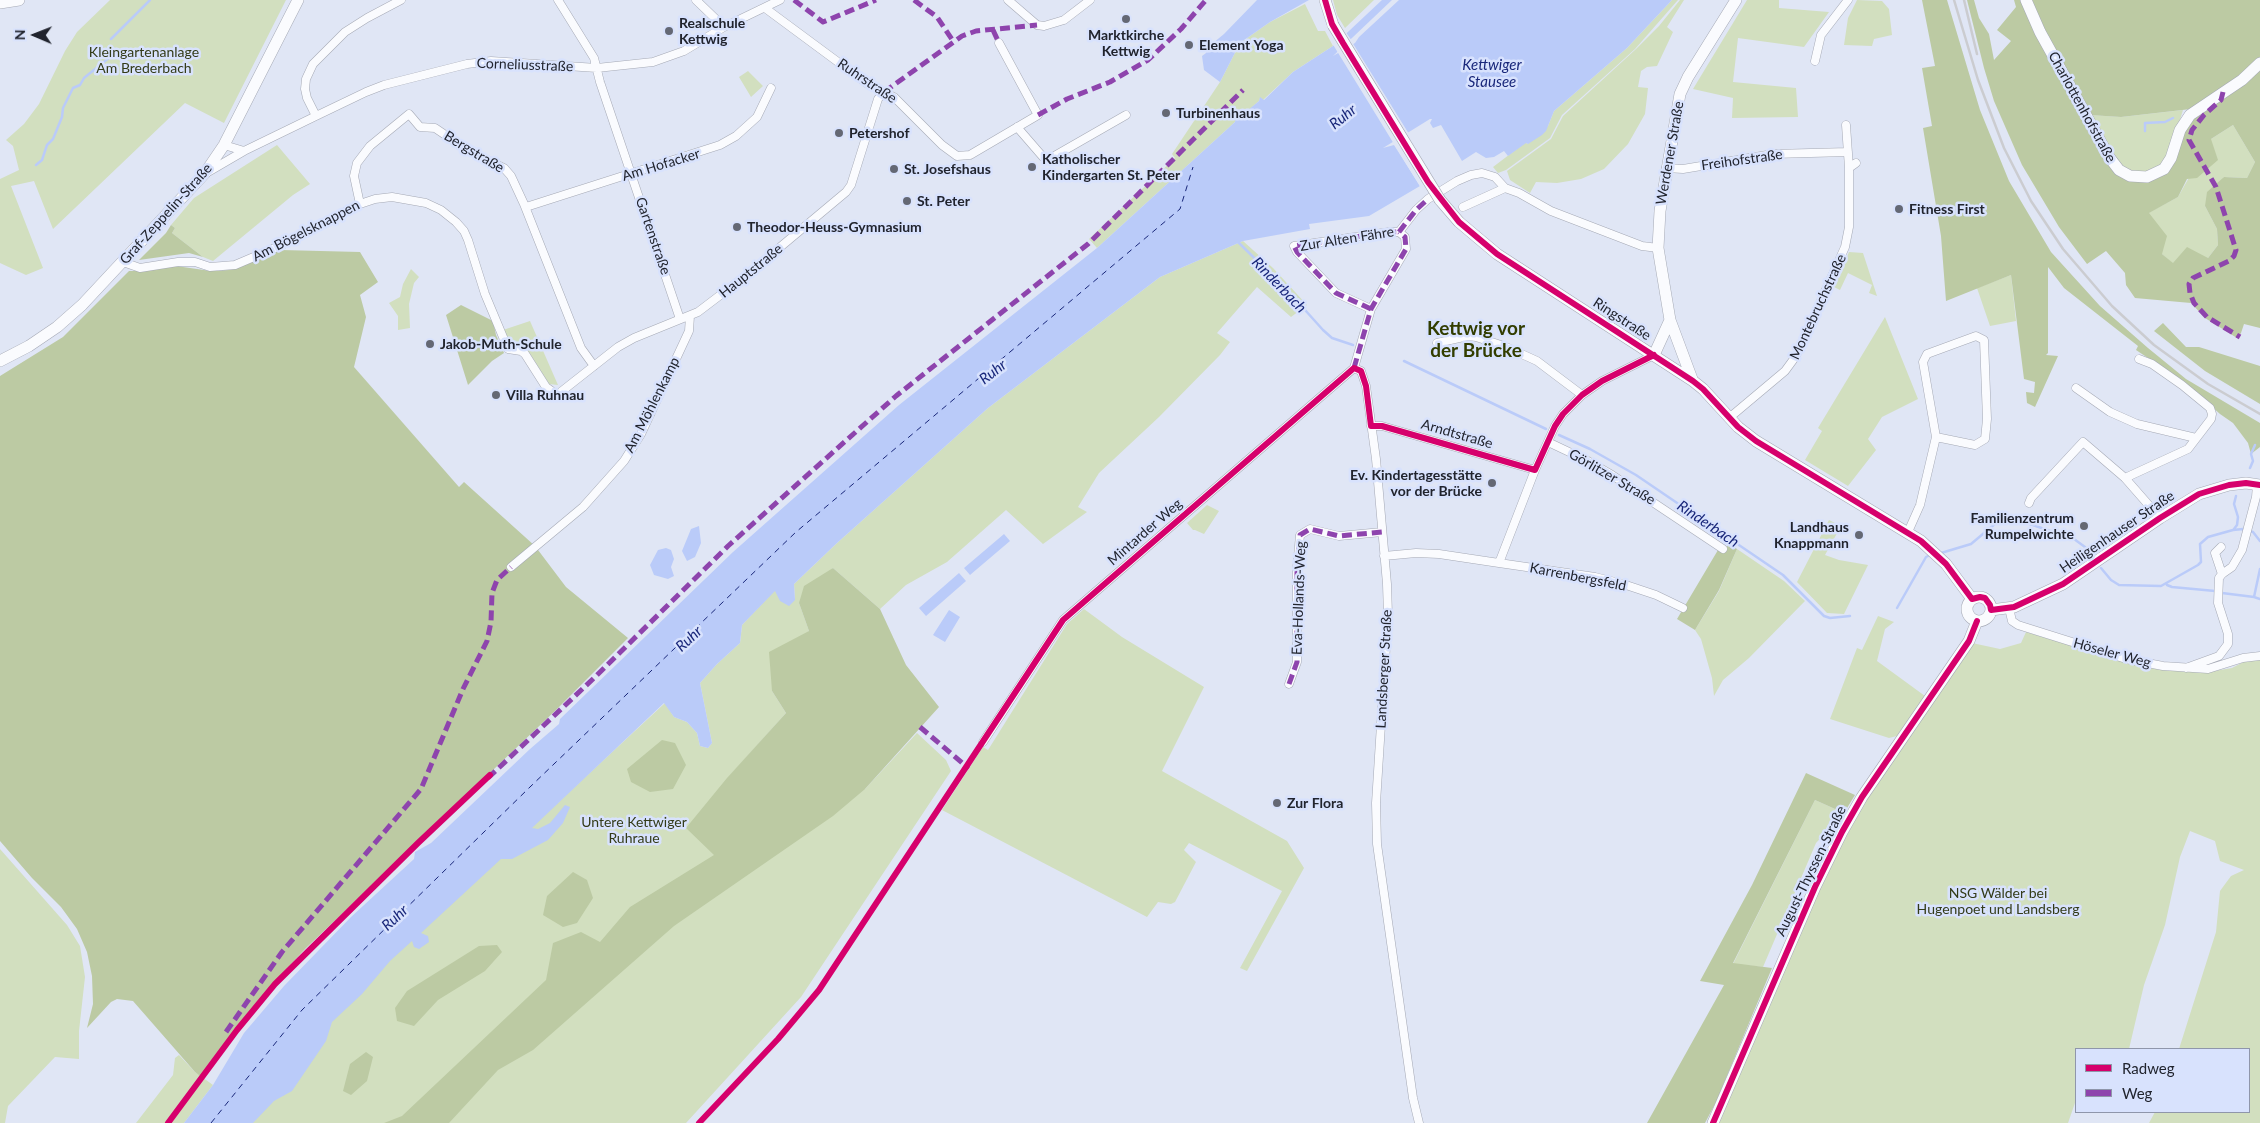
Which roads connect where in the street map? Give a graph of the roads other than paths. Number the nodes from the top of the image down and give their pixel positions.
1 (298, 0) edge
2 (401, 0) edge
3 (558, 0) edge
4 (696, 0) edge
5 (780, 0) edge
6 (1008, 0) edge
7 (1090, 0) edge
8 (1325, 0) edge
9 (1736, 0) edge
10 (1848, 0) edge
11 (2026, 0) edge
12 (765, 8) junction
13 (724, 27) junction
14 (999, 43) dead end
15 (1816, 61) dead end
16 (2260, 63) edge
17 (597, 68) junction
18 (771, 88) dead end
19 (884, 92) junction
20 (1126, 115) dead end
21 (316, 116) junction
22 (1846, 124) dead end
23 (1017, 128) junction
24 (224, 145) junction
25 (244, 151) junction
26 (1848, 152) junction
27 (1856, 162) dead end
28 (1666, 168) junction
29 (1849, 168) junction
30 (206, 173) junction
31 (632, 173) junction
32 (1505, 188) junction
33 (360, 204) junction
34 (1463, 206) dead end
35 (526, 208) junction
36 (1400, 232) junction
37 (1658, 248) junction
38 (123, 262) junction
39 (1371, 309) junction
40 (690, 316) junction
41 (680, 319) junction
42 (1671, 324) junction
43 (1437, 342) dead end
44 (1654, 355) junction
45 (2139, 359) dead end
46 (0, 361) edge
47 (594, 366) junction
48 (1354, 368) junction
49 (1693, 381) junction
50 (2076, 388) dead end
51 (557, 395) joint
52 (1582, 395) junction
53 (1729, 418) junction
54 (1371, 426) junction
55 (1551, 435) junction
56 (1936, 437) junction
57 (2196, 438) junction
58 (1535, 470) junction
59 (2125, 478) junction
60 (2259, 485) edge
61 (2029, 502) dead end
62 (2160, 518) junction
63 (1382, 532) junction
64 (1908, 532) junction
65 (2221, 547) dead end
66 (1723, 549) dead end
67 (1384, 556) junction
68 (1499, 562) junction
69 (511, 567) dead end
70 (2222, 574) junction
71 (1972, 599) junction
72 (1683, 608) dead end
73 (2010, 608) junction
74 (1991, 610) junction
75 (1977, 621) junction
76 (2260, 656) edge
77 (2184, 669) junction
78 (1289, 684) dead end
79 (983, 742) dead end
80 (1419, 1123) edge
81 (1713, 1123) edge

1 - 24 main road, Graf-Zeppelin-Straße
2 - 21 street
3 - 17 street, Gartenstraße
4 - 13 street
5 - 12 street, Corneliusstraße
6 - 7 street
8 - 44 main road, Ringstraße, bridge
9 - 28 main road, Werdener Straße
10 - 15 street
11 - 16 main road, Charlottenhofstraße
12 - 13 street, Corneliusstraße
12 - 19 street, Ruhrstraße
13 - 17 street, Corneliusstraße
14 - 23 street, Ruhrstraße
17 - 21 street, Corneliusstraße
17 - 31 street, Gartenstraße
18 - 31 street, Am Hofacker
19 - 23 street, Ruhrstraße
19 - 40 street, Hauptstraße
20 - 23 street
21 - 25 street, Corneliusstraße
22 - 26 street, Montebruchstraße
24 - 25 street
24 - 30 main road, Graf-Zeppelin-Straße
25 - 30 street, Corneliusstraße
26 - 28 street, Freihofstraße
26 - 29 street, Montebruchstraße
27 - 29 street
28 - 37 main road, Werdener Straße
29 - 53 street, Montebruchstraße
30 - 38 main road, Graf-Zeppelin-Straße
31 - 35 street, Am Hofacker
31 - 41 street, Gartenstraße
32 - 34 street
32 - 36 street, Zur Alten Fähre
32 - 37 street, Zur Alten Fähre
33 - 35 street, Bergstraße
33 - 38 street, Am Bögelsknappen
33 - 51 street, Am Bögelsknappen
35 - 47 street, Bergstraße
36 - 39 street
36 - 39 street, Zur Alten Fähre
37 - 42 main road, Werdener Straße
38 - 46 main road, Graf-Zeppelin-Straße
39 - 48 street
40 - 41 street, Hauptstraße
40 - 69 street, Am Möhlenkamp
41 - 47 street, Hauptstraße
42 - 44 main road
42 - 49 main road, Werdener Straße
43 - 52 street
44 - 49 main road, Ringstraße
44 - 52 street
45 - 57 street
47 - 51 street, Hauptstraße
48 - 54 street, Landsberger Straße
48 - 79 street, Mintarder Weg
49 - 53 main road, Ringstraße
50 - 57 street
52 - 55 street
53 - 64 main road, Ringstraße
54 - 58 street, Arndtstraße
54 - 63 street, Landsberger Straße
55 - 58 street
55 - 66 street, Görlitzer Straße
56 - 56 street
56 - 64 street
57 - 59 street
58 - 68 street
59 - 61 street
59 - 62 street
60 - 62 main road, Heiligenhauser Straße
60 - 70 street
62 - 73 main road, Heiligenhauser Straße
63 - 67 street, Landsberger Straße
63 - 78 street, Eva-Hollands-Weg
64 - 71 main road, Ringstraße
65 - 70 street
67 - 68 street, Karrenbergsfeld
67 - 80 street, Landsberger Straße
68 - 72 street, Karrenbergsfeld
70 - 77 street
71 - 74 main road
71 - 75 main road
73 - 74 main road, Heiligenhauser Straße
73 - 77 street, Höseler Weg
74 - 75 main road
75 - 81 main road, August-Thyssen-Straße
76 - 77 street, Höseler Weg

